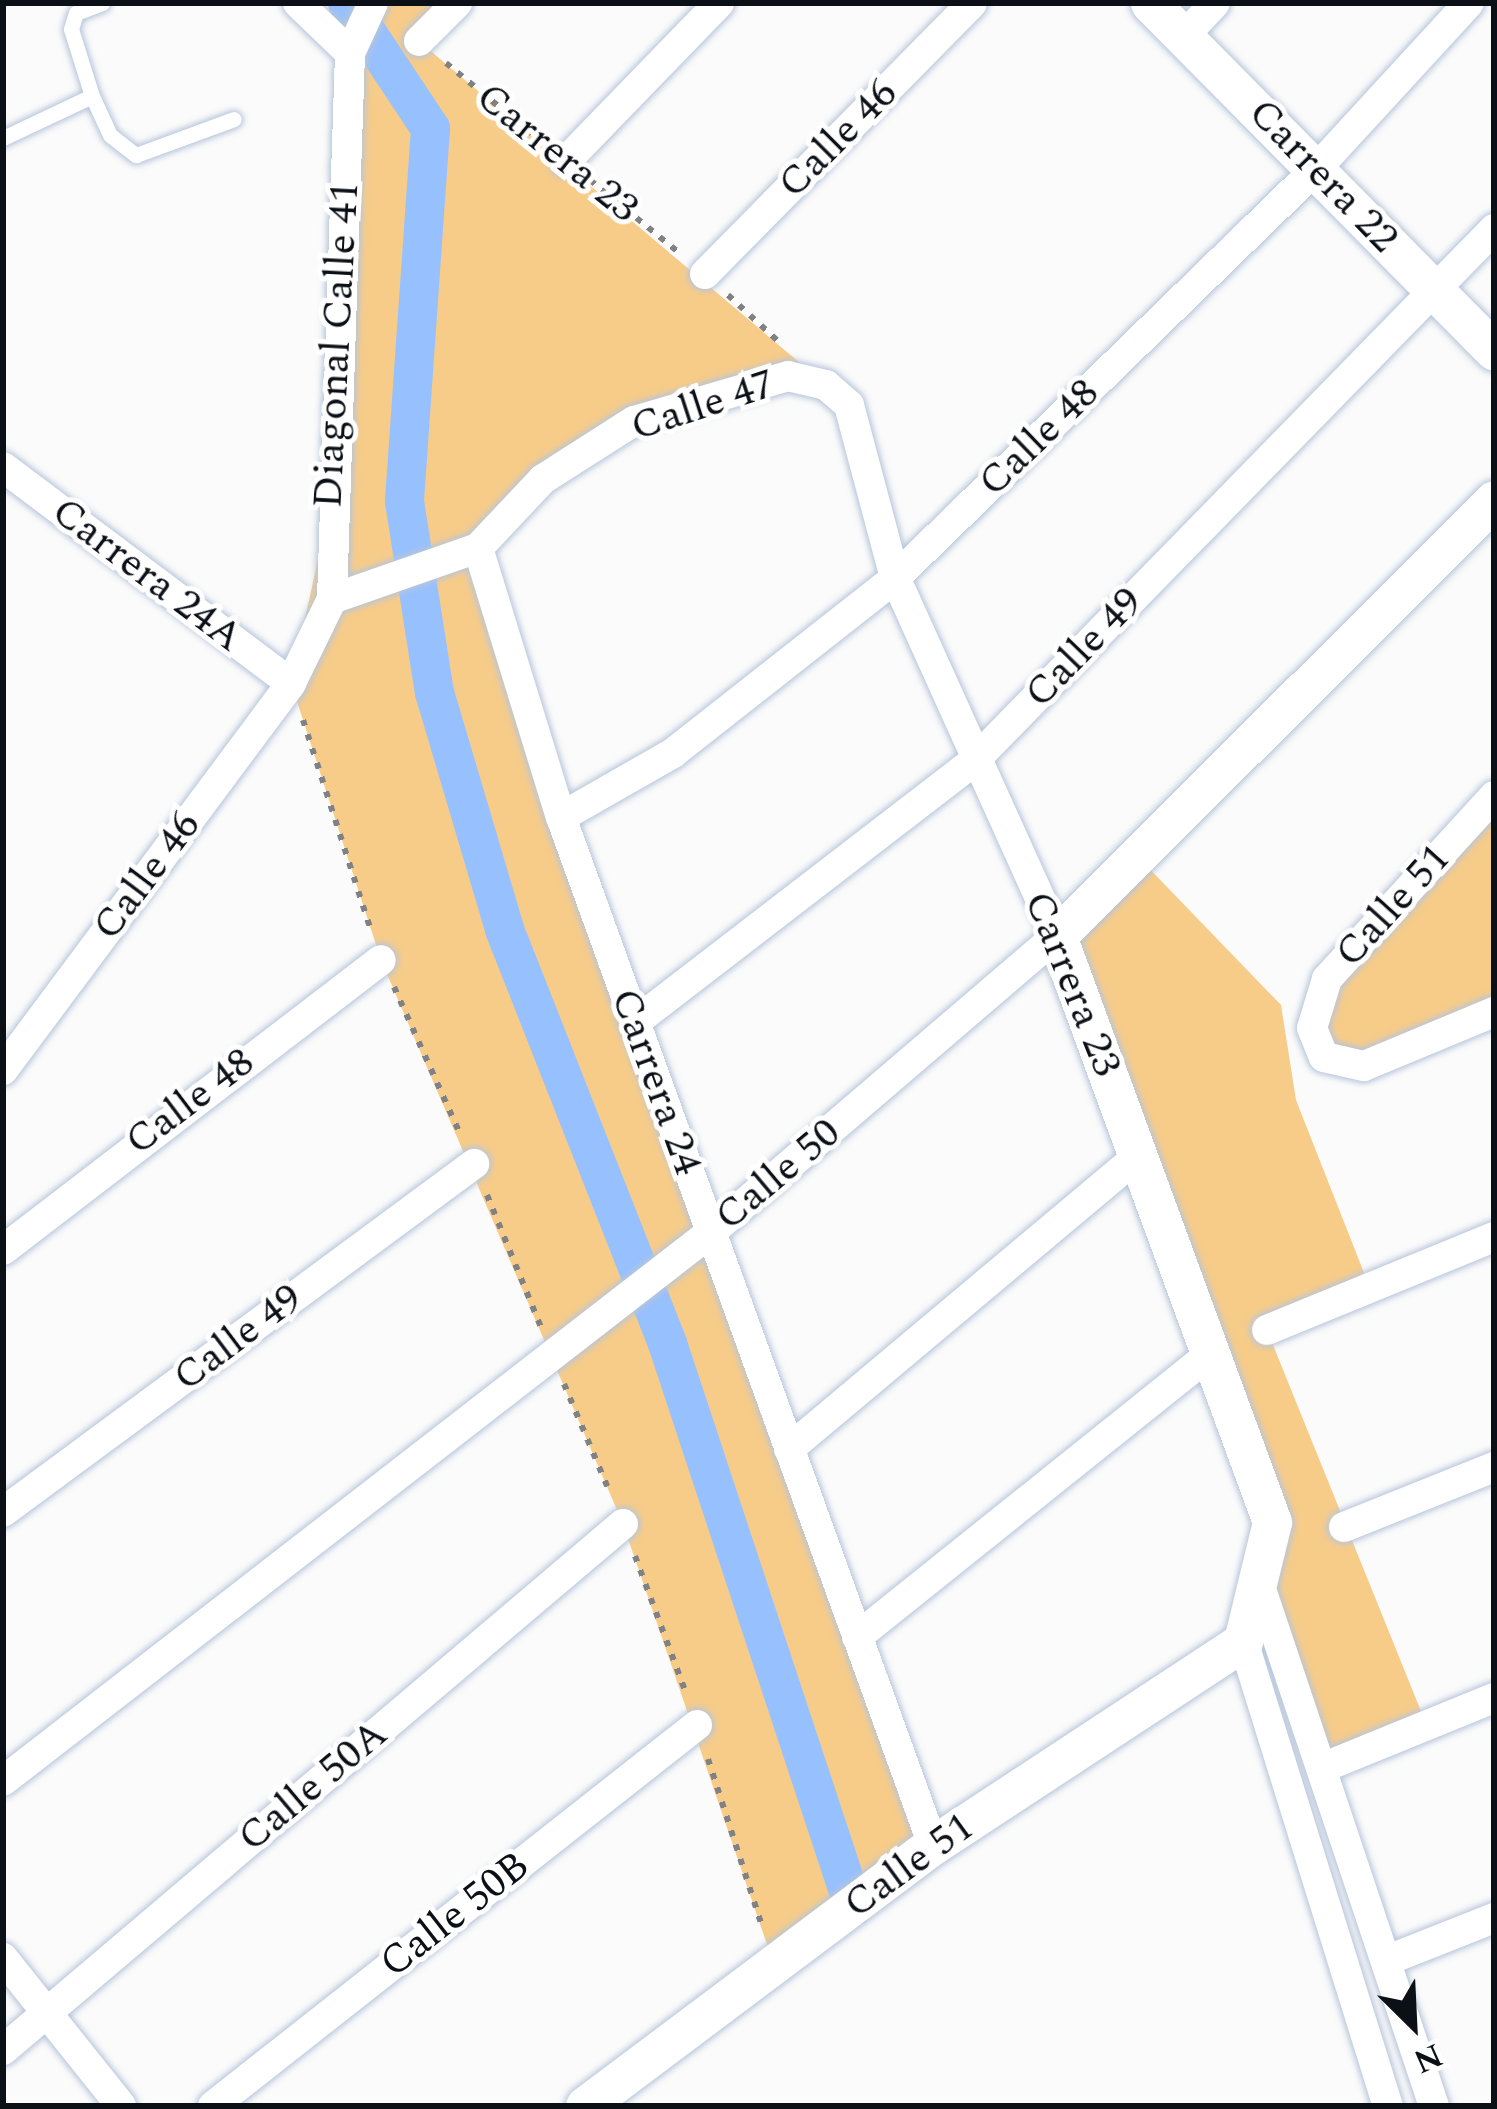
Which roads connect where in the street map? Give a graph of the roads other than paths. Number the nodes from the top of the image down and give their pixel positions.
1 (102, 3) edge
2 (298, 3) edge
3 (373, 3) edge
4 (457, 3) edge
5 (719, 3) edge
6 (972, 3) edge
7 (1150, 3) edge
8 (1215, 3) edge
9 (1469, 3) edge
10 (1184, 36) junction
11 (419, 41) road end
12 (350, 53) junction
13 (92, 95) junction
14 (234, 119) dead end
15 (3, 139) edge
16 (566, 161) road end
17 (1318, 167) junction
18 (1494, 229) edge
19 (705, 274) road end
20 (1434, 290) junction
21 (1494, 350) edge
22 (826, 385) joint
23 (3, 467) edge
24 (1494, 500) edge
25 (478, 548) junction
26 (896, 578) junction
27 (332, 599) junction
28 (291, 682) junction
29 (975, 760) junction
30 (1494, 796) edge
31 (561, 817) junction
32 (1058, 936) junction
33 (381, 959) road end
34 (1494, 1012) edge
35 (634, 1023) junction
36 (3, 1070) edge
37 (1139, 1155) junction
38 (474, 1164) road end
39 (710, 1233) junction
40 (1494, 1238) edge
41 (3, 1250) edge
42 (1267, 1330) dead end
43 (1212, 1353) junction
44 (789, 1449) junction
45 (1494, 1467) edge
46 (3, 1512) edge
47 (623, 1524) road end
48 (1344, 1527) dead end
49 (1263, 1595) junction
50 (857, 1637) junction
51 (1243, 1641) junction
52 (1494, 1698) edge
53 (698, 1725) road end
54 (1327, 1766) junction
55 (3, 1780) edge
56 (933, 1845) junction
57 (1494, 1918) edge
58 (3, 1958) edge
59 (1388, 1960) junction
60 (46, 2012) junction
61 (3, 2050) edge
62 (121, 2106) edge
63 (213, 2106) edge
64 (585, 2106) edge
65 (1388, 2106) edge
66 (1434, 2106) edge

1 - 13 lane
2 - 12 street
3 - 12 street, Diagonal Calle 41
4 - 11 street
5 - 16 street
6 - 19 street, Calle 46
7 - 10 street, Carrera 22
8 - 10 street
9 - 17 street, Calle 48
10 - 17 street, Carrera 22
12 - 27 street, Diagonal Calle 41
13 - 14 lane
13 - 15 lane
17 - 20 street, Carrera 22
17 - 26 street, Calle 48
18 - 20 street, Calle 49
20 - 21 street, Carrera 22
20 - 29 street, Calle 49
22 - 25 street, Calle 47
22 - 26 street, Carrera 23
23 - 28 street, Carrera 24A
24 - 32 street, Calle 50
25 - 27 street
25 - 31 street, Carrera 24
26 - 29 street, Carrera 23
26 - 31 street, Calle 48
27 - 28 street, Diagonal Calle 41
28 - 36 street, Calle 46
29 - 32 street, Carrera 23
29 - 35 street, Calle 49
30 - 34 street, Calle 51
31 - 35 street, Carrera 24
32 - 37 street, Carrera 23
32 - 39 street, Calle 50
33 - 41 street, Calle 48
35 - 39 street, Carrera 24
37 - 43 street, Carrera 23
37 - 44 street
38 - 46 street, Calle 49
39 - 44 street, Carrera 24
39 - 55 street, Calle 50
40 - 42 street
43 - 49 street, Carrera 23
43 - 50 street
44 - 50 street, Carrera 24
45 - 48 street
47 - 60 street, Calle 50A
49 - 51 street, Carrera 23
49 - 54 street
50 - 56 street, Carrera 24
51 - 56 street, Calle 51
51 - 65 street
52 - 54 street
53 - 63 street, Calle 50B
54 - 59 street
56 - 64 street, Calle 51
57 - 59 street
58 - 60 street
59 - 66 street
60 - 61 street, Calle 50A
60 - 62 street

